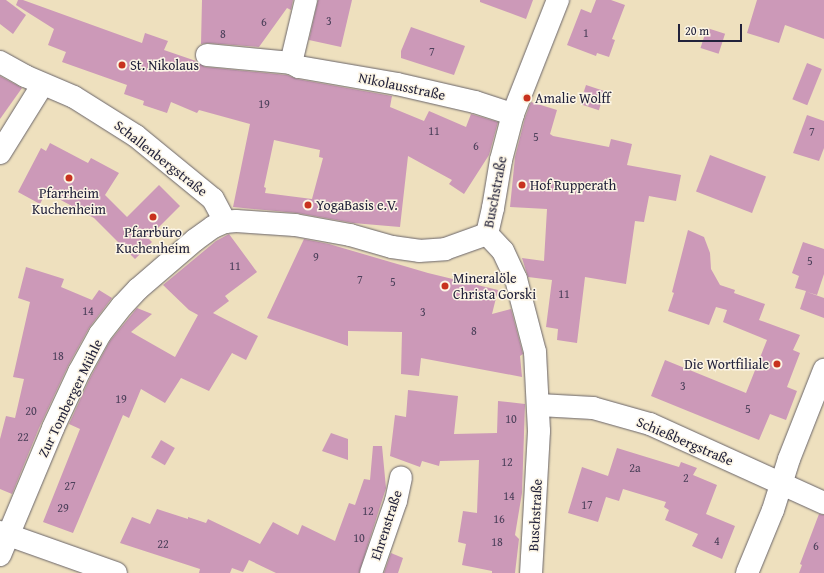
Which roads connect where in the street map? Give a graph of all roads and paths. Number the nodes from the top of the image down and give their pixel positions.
1 (306, 0) edge
2 (558, 0) edge
3 (207, 55) dead end
4 (0, 62) edge
5 (291, 63) junction
6 (43, 84) junction
7 (513, 114) junction
8 (0, 153) edge
9 (225, 222) junction
10 (487, 234) junction
11 (824, 370) edge
12 (539, 405) junction
13 (401, 478) dead end
14 (782, 483) junction
15 (824, 503) edge
16 (3, 541) edge
17 (116, 573) edge
18 (370, 573) edge
19 (531, 573) edge
20 (747, 573) edge

1 - 5 street
2 - 7 street, Buschstraße
3 - 5 street, Nikolausstraße
4 - 6 street, Schallenbergstraße
5 - 7 street, Nikolausstraße
6 - 8 street
6 - 9 street, Schallenbergstraße
7 - 10 street, Buschstraße
9 - 10 street, Zur Tomberger Mühle
9 - 16 street, Zur Tomberger Mühle
10 - 12 street, Buschstraße
11 - 14 street
12 - 14 street, Schießbergstraße
12 - 19 street, Buschstraße
13 - 18 street, Ehrenstraße
14 - 15 street, Schießbergstraße
14 - 20 street
16 - 17 street

